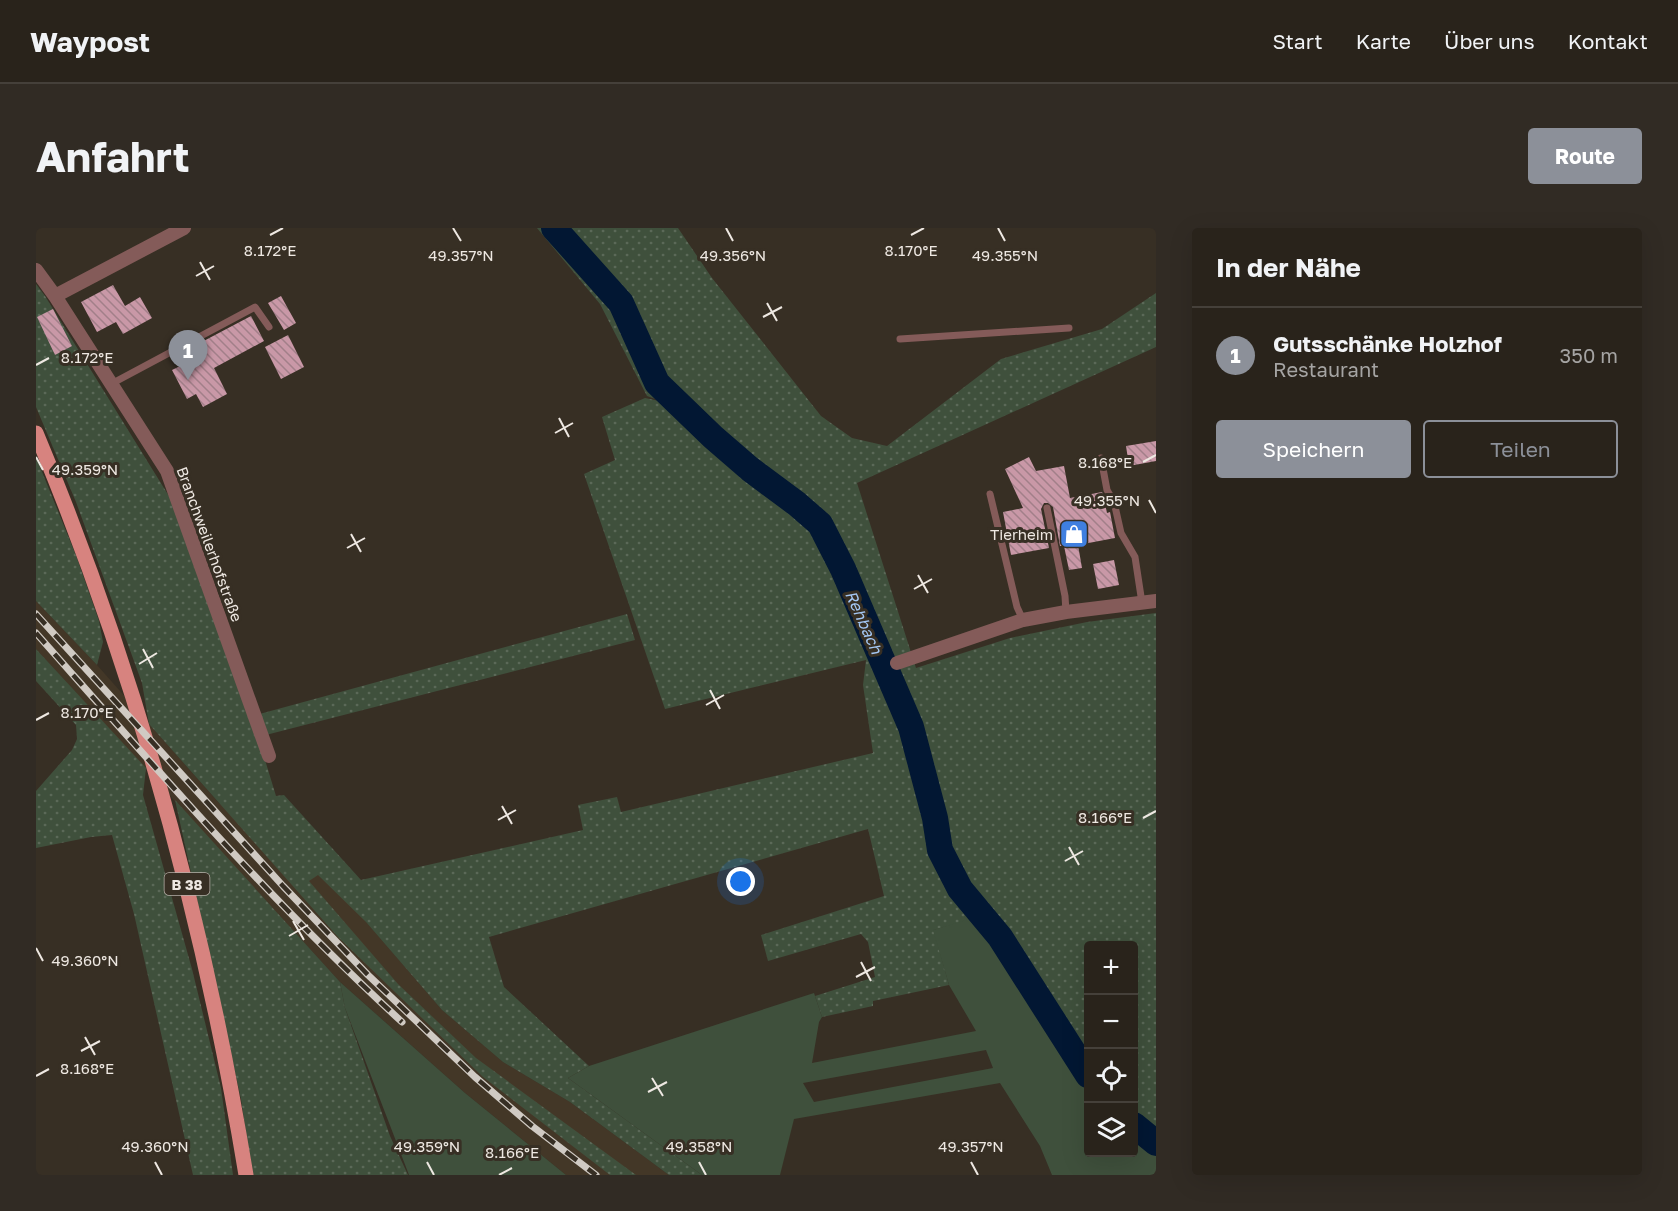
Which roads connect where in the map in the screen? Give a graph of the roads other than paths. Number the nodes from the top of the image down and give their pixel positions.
1 (184, 228) edge
2 (36, 270) edge
3 (55, 296) junction
4 (270, 327) dead end
5 (1069, 328) dead end
6 (900, 339) dead end
7 (111, 384) junction
8 (36, 433) edge
9 (1101, 458) dead end
10 (990, 494) dead end
11 (1047, 508) dead end
12 (1149, 602) edge
13 (1066, 612) junction
14 (1023, 621) junction
15 (897, 663) dead end
16 (269, 756) dead end
17 (246, 1175) edge

1 - 3 street
2 - 3 street, Branchweilerhofstraße
3 - 7 street, Branchweilerhofstraße
4 - 7 lane
5 - 6 lane
7 - 16 street, Branchweilerhofstraße
8 - 17 main road, B 38
9 - 12 lane
10 - 14 lane
11 - 13 lane
12 - 13 street
13 - 14 street
14 - 15 street

